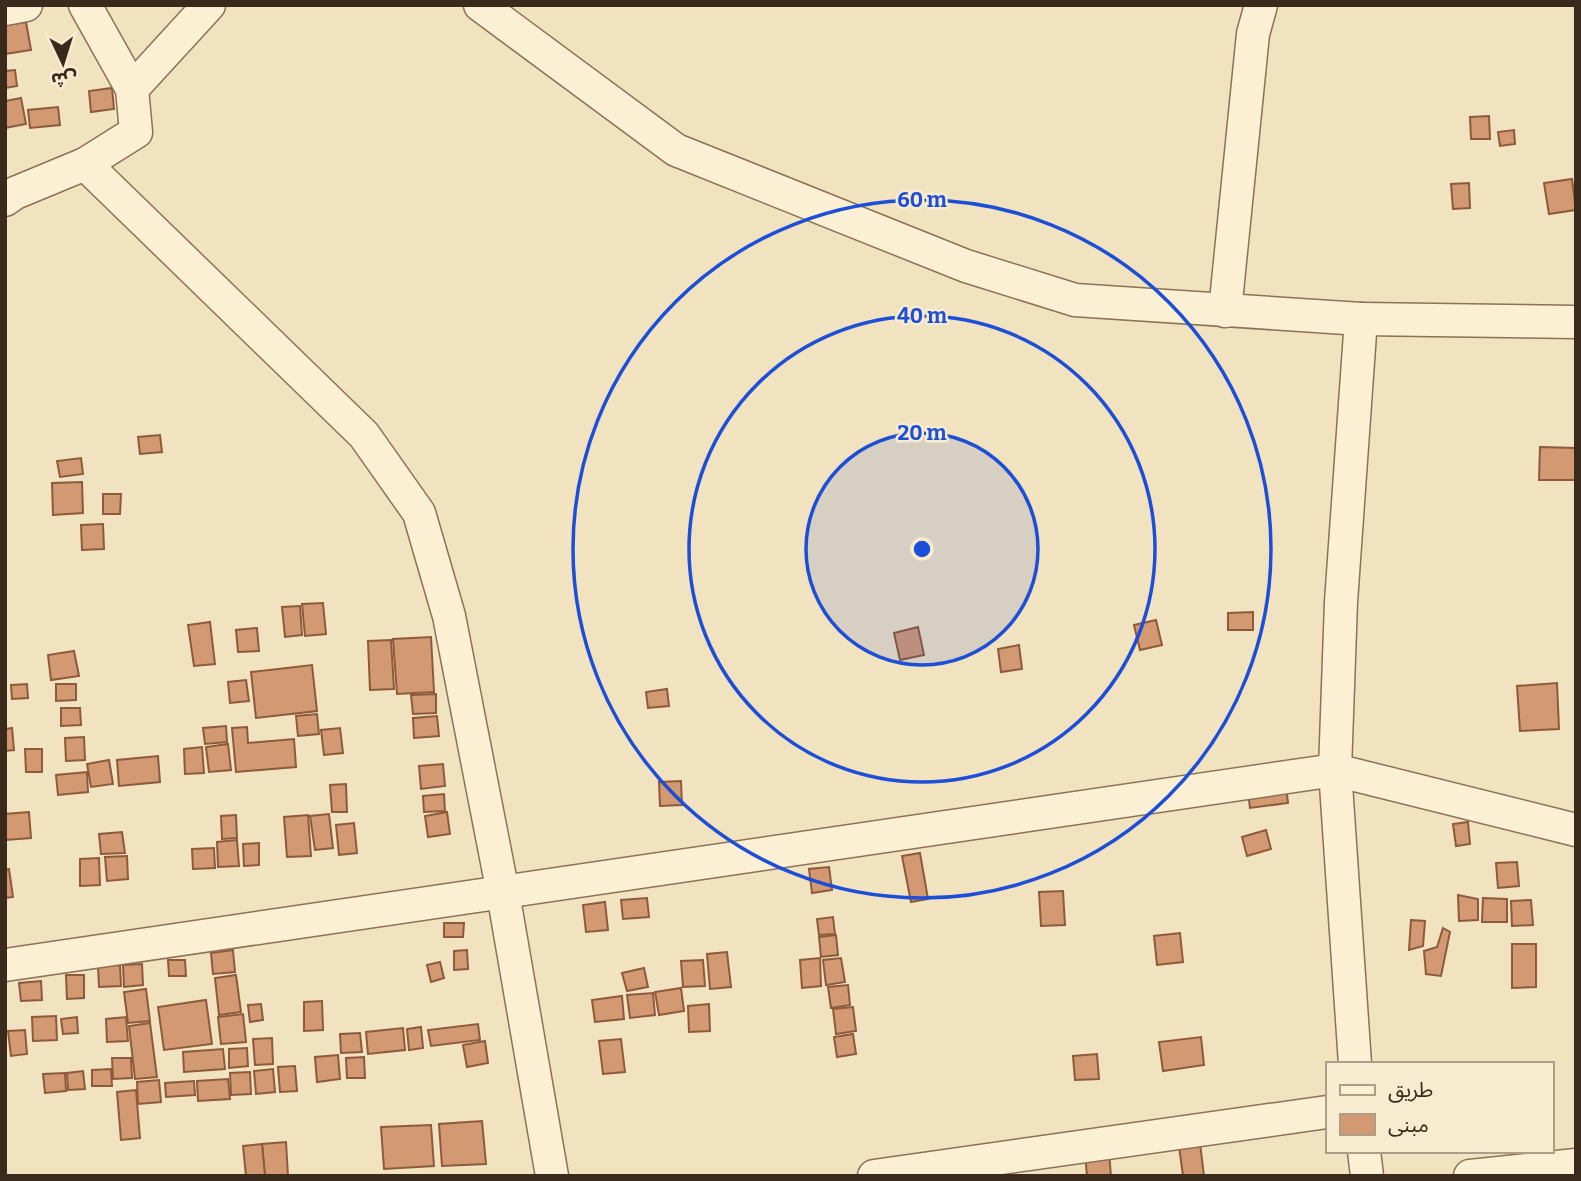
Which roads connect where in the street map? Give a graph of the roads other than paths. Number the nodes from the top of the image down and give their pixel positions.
1 (26, 5) edge
2 (85, 5) edge
3 (209, 5) edge
4 (480, 5) edge
5 (1261, 5) edge
6 (5, 9) edge
7 (132, 89) junction
8 (85, 164) junction
9 (5, 200) edge
10 (1226, 311) junction
11 (1361, 319) junction
12 (1576, 322) edge
13 (1335, 770) junction
14 (1576, 830) edge
15 (503, 893) junction
16 (5, 965) edge
17 (1355, 1062) edge
18 (1326, 1112) edge
19 (1364, 1153) edge
20 (1576, 1166) edge
21 (552, 1176) edge
22 (874, 1176) edge
23 (1367, 1176) edge
24 (1470, 1176) edge

1 - 6 street
2 - 7 street
3 - 7 street
4 - 10 street
5 - 10 street
7 - 8 street
8 - 9 street
8 - 15 street
10 - 11 street
11 - 12 street
11 - 13 street
13 - 14 street
13 - 15 street
13 - 17 street
15 - 16 street
15 - 21 street
18 - 22 street
19 - 23 street
20 - 24 street

